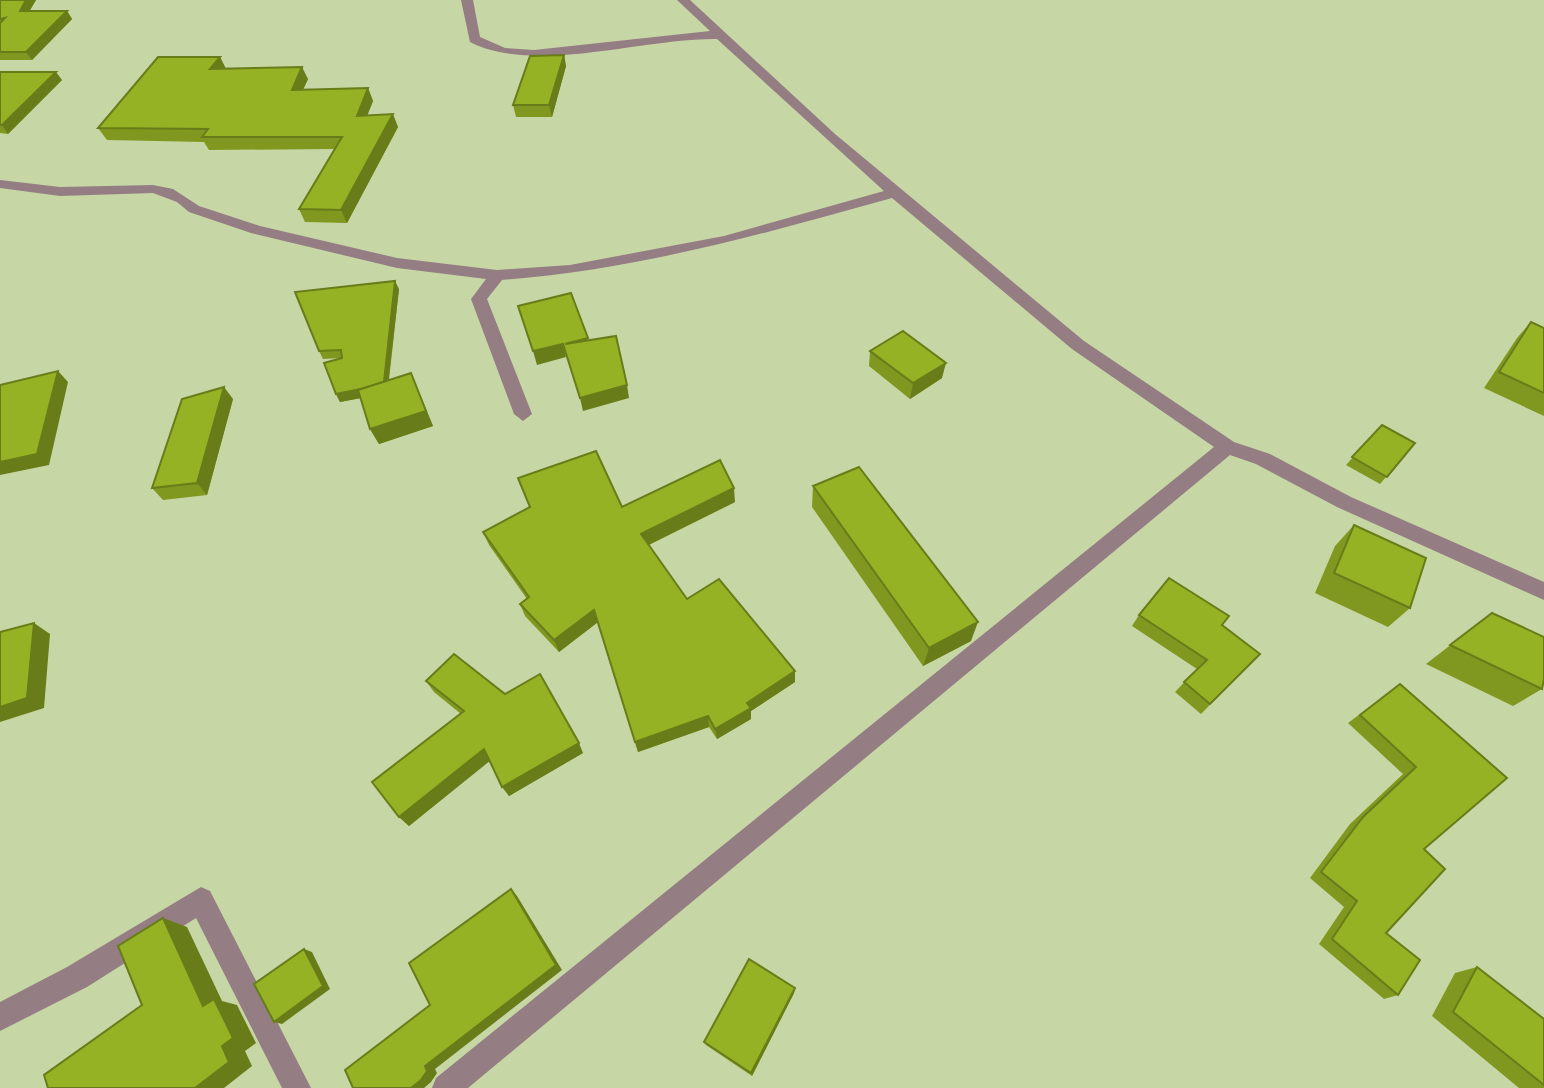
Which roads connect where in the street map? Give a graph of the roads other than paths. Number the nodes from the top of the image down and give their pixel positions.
1 (467, 0) edge
2 (683, 0) edge
3 (721, 35) junction
4 (0, 184) edge
5 (896, 192) junction
6 (497, 275) junction
7 (523, 414) dead end
8 (1227, 447) junction
9 (1544, 591) edge
10 (0, 1017) edge
11 (297, 1088) edge
12 (446, 1088) edge

1 - 3 street
2 - 3 street
3 - 5 street
4 - 6 street
5 - 6 street
5 - 8 street
6 - 7 street
8 - 9 street
8 - 12 street
10 - 11 street

